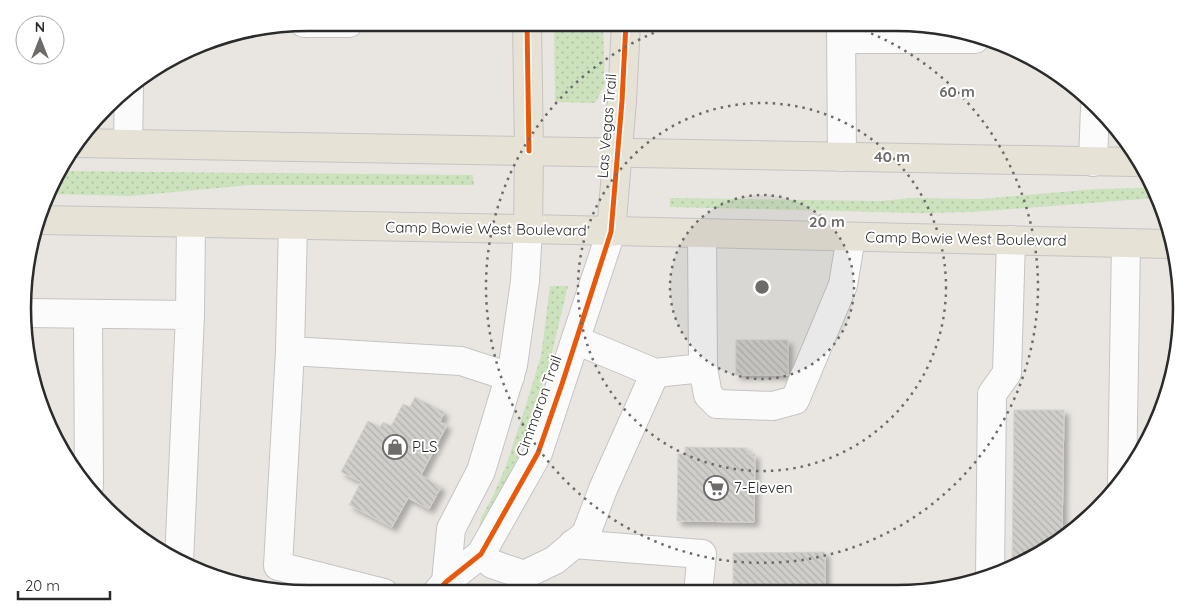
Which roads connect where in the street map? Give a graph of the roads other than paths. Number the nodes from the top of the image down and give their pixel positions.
1 (527, 31) edge
2 (626, 31) edge
3 (841, 31) edge
4 (953, 38) edge
5 (129, 98) edge
6 (1095, 115) edge
7 (86, 143) edge
8 (128, 144) junction
9 (529, 151) junction
10 (618, 152) junction
11 (842, 157) junction
12 (1092, 162) junction
13 (1131, 162) edge
14 (46, 220) edge
15 (191, 223) junction
16 (293, 225) junction
17 (528, 229) junction
18 (611, 232) junction
19 (702, 234) junction
20 (851, 237) junction
21 (1011, 240) junction
22 (1126, 243) junction
23 (1165, 244) edge
24 (31, 313) edge
25 (88, 314) junction
26 (190, 315) junction
27 (576, 340) junction
28 (290, 351) junction
29 (703, 368) junction
30 (656, 373) junction
31 (510, 377) junction
32 (1122, 467) edge
33 (89, 477) edge
34 (573, 544) junction
35 (179, 553) edge
36 (480, 554) junction
37 (990, 568) edge
38 (518, 584) edge
39 (353, 585) edge
40 (441, 585) edge
41 (443, 585) edge
42 (699, 585) edge

1 - 9 main road
2 - 10 main road, Las Vegas Trail
3 - 4 street
3 - 11 street
5 - 8 street
6 - 12 street
7 - 8 main road
8 - 9 main road
9 - 10 main road
9 - 17 main road
10 - 11 main road
10 - 18 main road, Las Vegas Trail
11 - 12 main road
12 - 13 main road
14 - 15 main road, Camp Bowie West Boulevard
15 - 16 main road, Camp Bowie West Boulevard
15 - 26 street
16 - 17 main road, Camp Bowie West Boulevard
16 - 28 street
17 - 18 main road, Camp Bowie West Boulevard
17 - 31 street, Cimmaron Trail
18 - 19 main road, Camp Bowie West Boulevard
18 - 27 street, Cimmaron Trail
19 - 20 main road, Camp Bowie West Boulevard
19 - 29 street
20 - 21 main road, Camp Bowie West Boulevard
20 - 29 street
21 - 22 main road, Camp Bowie West Boulevard
21 - 37 street
22 - 23 main road, Camp Bowie West Boulevard
22 - 32 street
24 - 25 street
25 - 26 street
25 - 33 street
26 - 35 street
27 - 30 street
27 - 36 street, Cimmaron Trail
28 - 31 street
28 - 39 street
29 - 30 street
30 - 34 street
31 - 40 street, Cimmaron Trail
34 - 38 street
34 - 42 street
36 - 38 street
36 - 41 street, Cimmaron Trail

